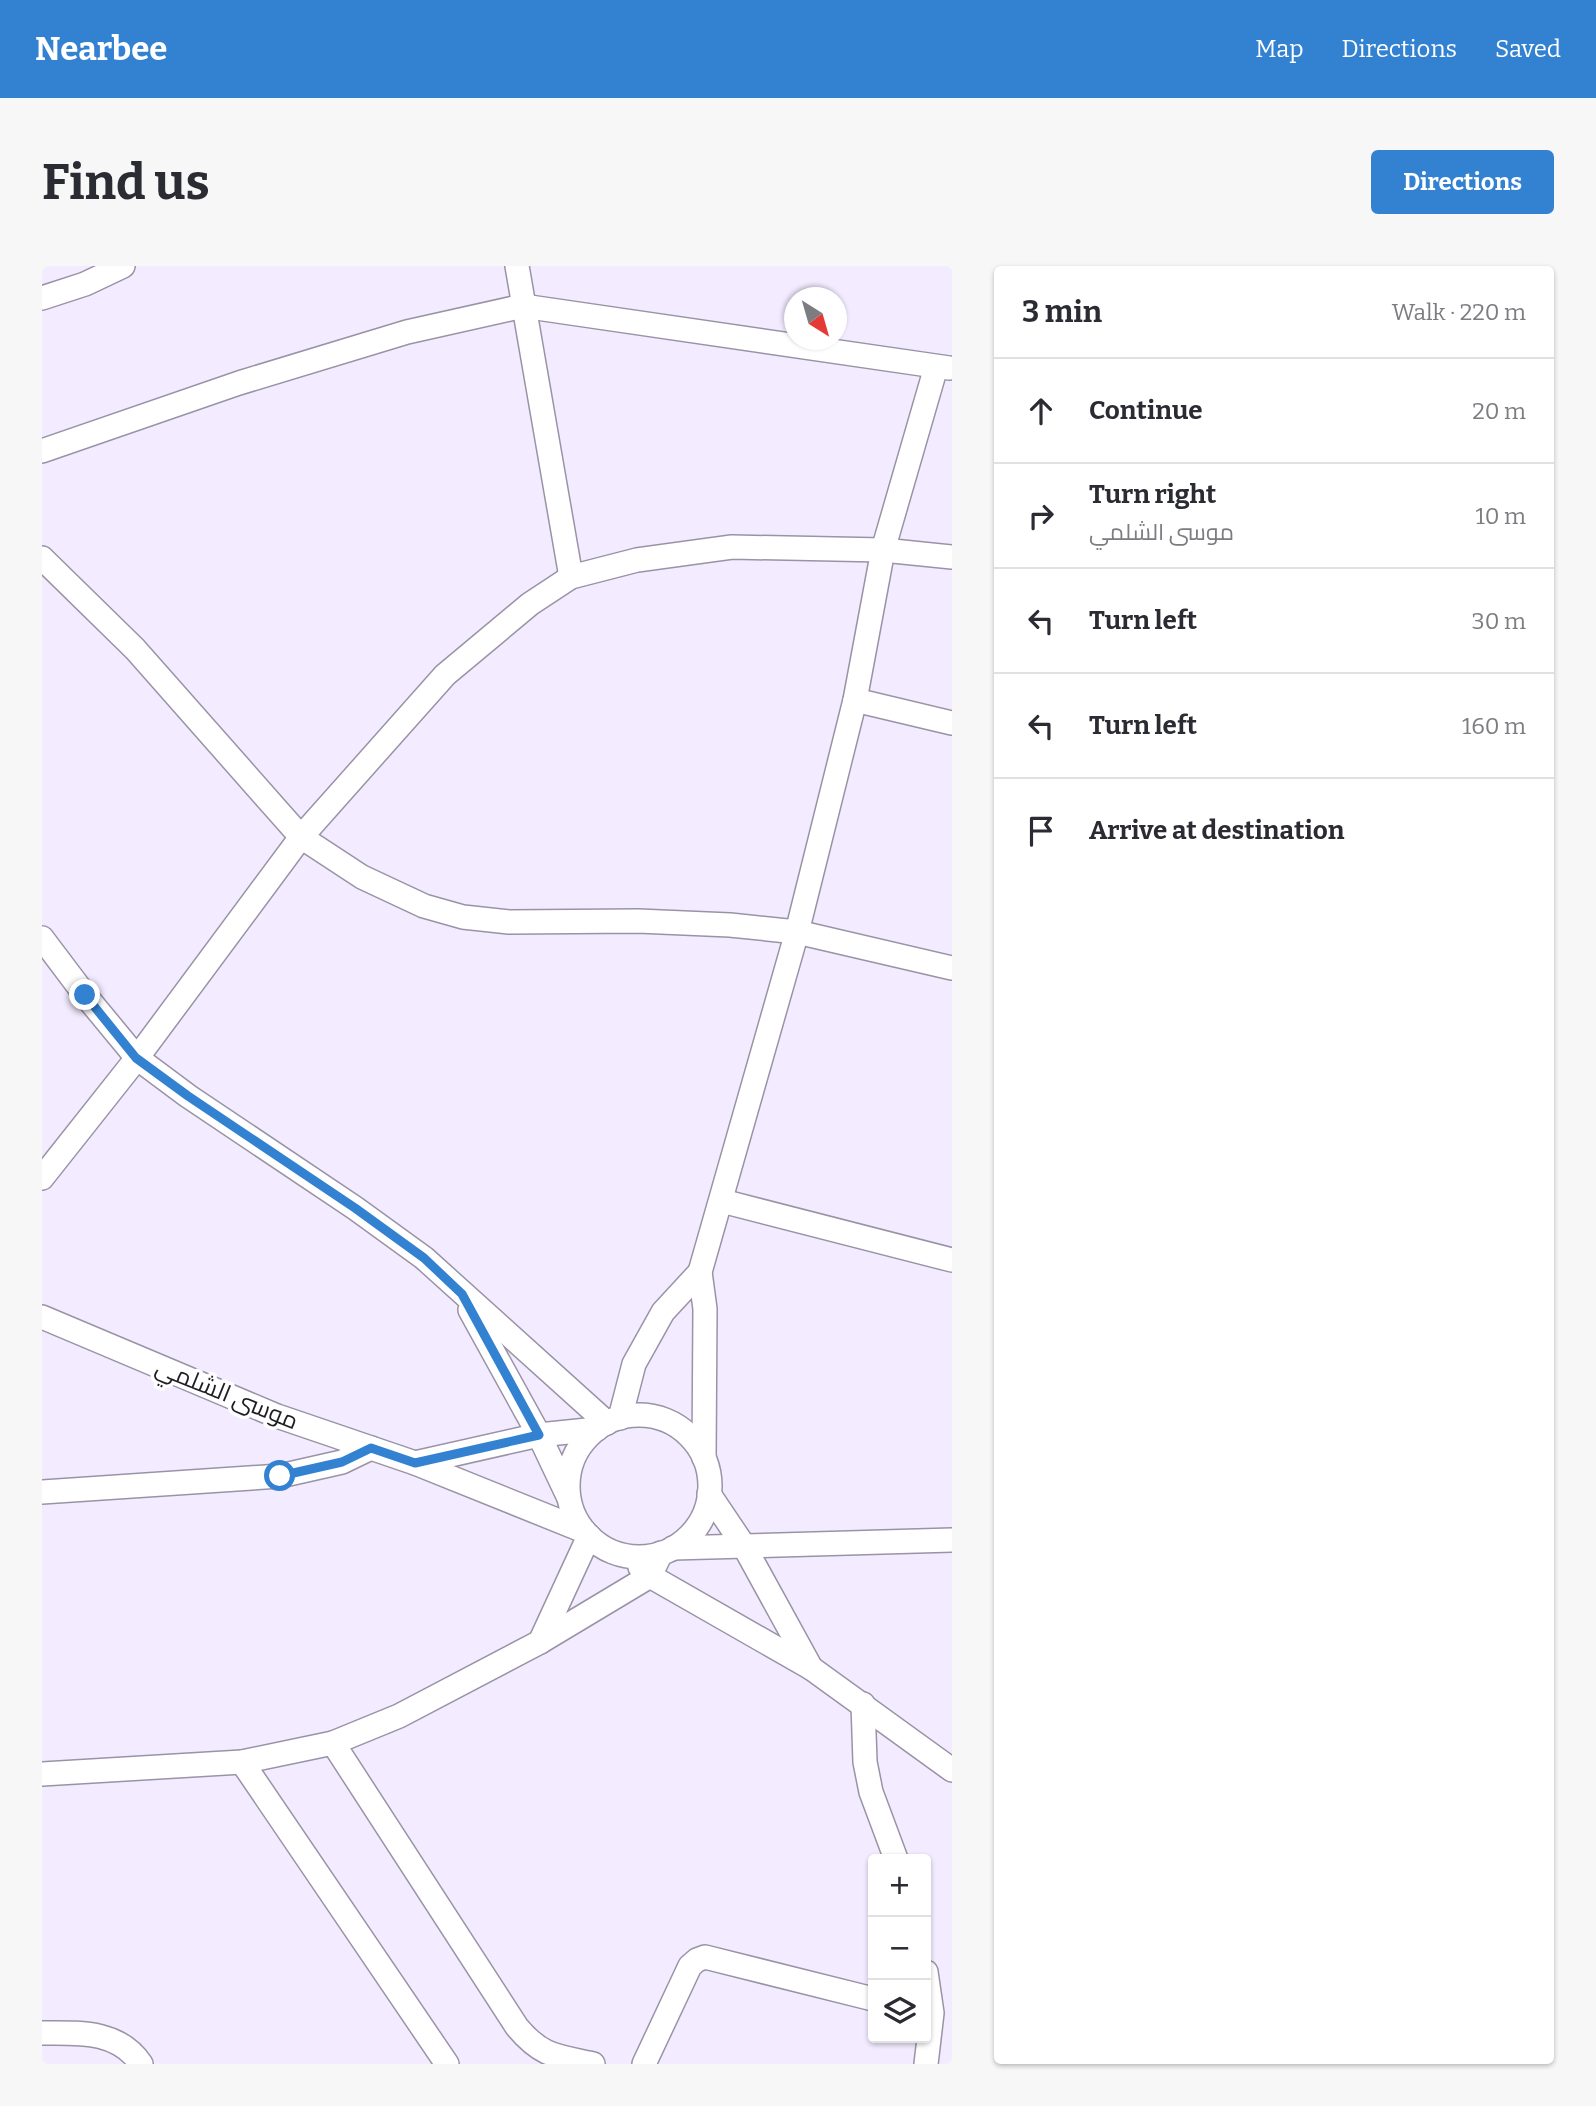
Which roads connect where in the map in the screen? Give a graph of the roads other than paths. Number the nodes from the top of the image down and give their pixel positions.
1 (123, 266) edge
2 (517, 266) edge
3 (42, 298) edge
4 (523, 306) junction
5 (944, 368) edge
6 (42, 451) edge
7 (883, 550) junction
8 (952, 557) edge
9 (42, 558) edge
10 (571, 577) junction
11 (855, 699) junction
12 (952, 723) edge
13 (301, 837) junction
14 (797, 932) junction
15 (42, 938) edge
16 (952, 968) edge
17 (136, 1058) junction
18 (42, 1178) edge
19 (722, 1200) junction
20 (952, 1260) edge
21 (700, 1272) junction
22 (462, 1294) junction
23 (42, 1317) edge
24 (608, 1424) junction
25 (539, 1435) junction
26 (371, 1448) junction
27 (704, 1458) junction
28 (415, 1463) junction
29 (42, 1492) edge
30 (709, 1494) junction
31 (569, 1499) junction
32 (587, 1534) junction
33 (952, 1540) edge
34 (744, 1546) junction
35 (667, 1550) junction
36 (627, 1556) junction
37 (650, 1576) junction
38 (540, 1642) junction
39 (811, 1668) junction
40 (863, 1703) junction
41 (332, 1743) junction
42 (242, 1762) junction
43 (952, 1770) edge
44 (42, 1774) edge
45 (894, 1854) edge
46 (868, 1998) edge
47 (42, 2033) edge
48 (927, 2043) edge
49 (141, 2064) edge
50 (447, 2064) edge
51 (593, 2064) edge
52 (644, 2064) edge
53 (926, 2064) edge

1 - 3 street
2 - 4 street
4 - 5 street
4 - 6 street
4 - 10 street
5 - 7 street
7 - 8 street
7 - 10 street
7 - 11 street
9 - 13 street
10 - 13 street
11 - 12 street
11 - 14 street
13 - 14 street
13 - 17 street
14 - 16 street
14 - 19 street
15 - 17 street
17 - 18 street
17 - 22 street
19 - 20 street
19 - 21 street
21 - 24 street
21 - 27 street
22 - 24 street
22 - 25 street
23 - 26 street, موسى الشلمي
24 - 25 street
24 - 27 street
24 - 31 street
25 - 28 street
25 - 31 street
26 - 28 street, موسى الشلمي
26 - 29 street
27 - 30 street
28 - 32 street, موسى الشلمي
30 - 34 street
30 - 35 street
31 - 32 street
32 - 36 street
32 - 38 street
33 - 34 street
34 - 35 street
34 - 39 street
35 - 36 street
35 - 37 street
36 - 37 street
37 - 38 street
37 - 39 street
38 - 41 street
39 - 40 street
40 - 43 street
40 - 45 street
41 - 42 street
41 - 51 street
42 - 44 street
42 - 50 street
46 - 52 street
47 - 49 street
48 - 53 street

